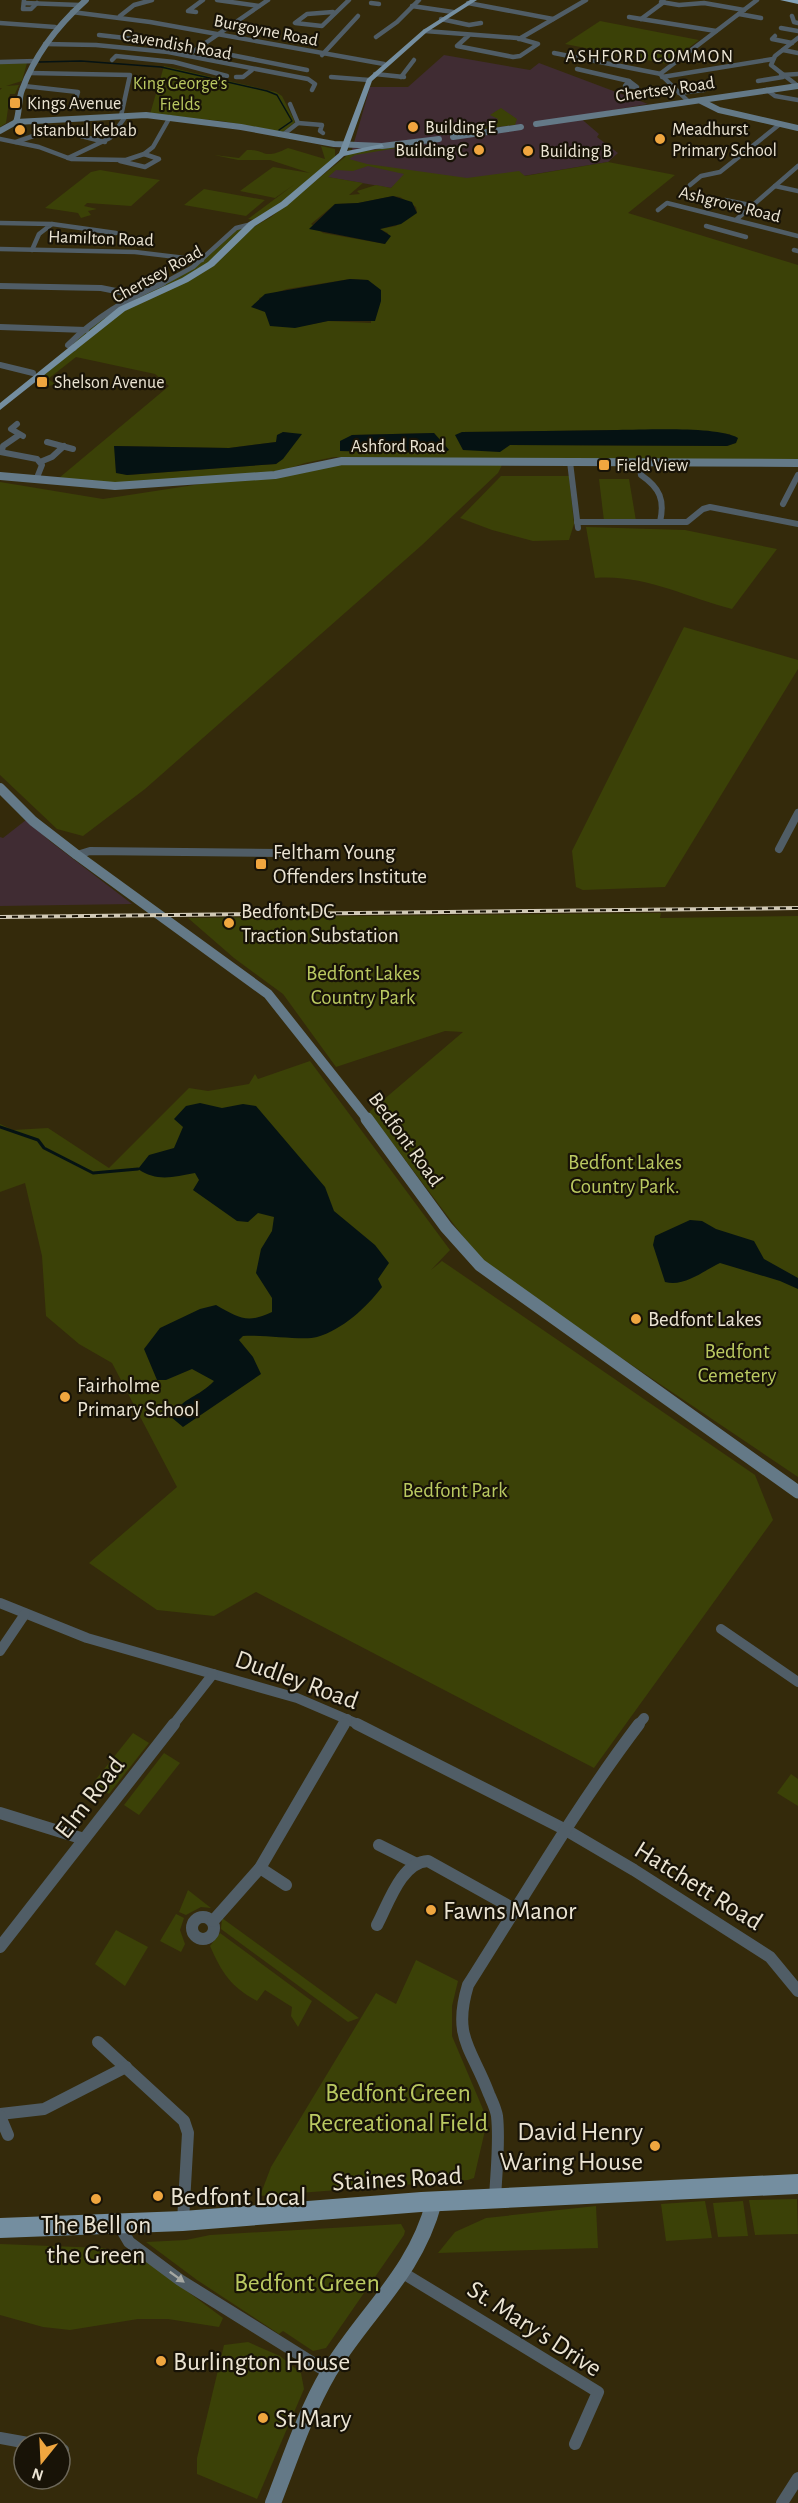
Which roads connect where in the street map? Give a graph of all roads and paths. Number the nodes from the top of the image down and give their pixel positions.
1 (86, 0) edge
2 (152, 0) edge
3 (202, 0) edge
4 (217, 0) edge
5 (248, 0) edge
6 (268, 0) edge
7 (419, 0) edge
8 (586, 0) edge
9 (757, 0) edge
10 (784, 0) edge
11 (24, 1) edge
12 (340, 1) edge
13 (348, 1) edge
14 (798, 1) edge
15 (372, 2) edge
16 (471, 2) edge
17 (697, 2) edge
18 (242, 4) junction
19 (379, 4) dead end
20 (80, 5) junction
21 (259, 6) junction
22 (412, 6) junction
23 (744, 10) junction
24 (72, 12) junction
25 (196, 12) dead end
26 (333, 12) junction
27 (453, 12) junction
28 (739, 14) junction
29 (120, 16) junction
30 (365, 18) dead end
31 (629, 18) dead end
32 (761, 18) dead end
33 (792, 18) dead end
34 (441, 19) junction
35 (553, 19) junction
36 (641, 19) junction
37 (3, 23) edge
38 (481, 23) dead end
39 (798, 23) edge
40 (55, 27) junction
41 (0, 28) edge
42 (425, 31) junction
43 (717, 31) junction
44 (798, 31) edge
45 (99, 35) dead end
46 (219, 35) junction
47 (469, 35) junction
48 (376, 36) dead end
49 (152, 38) junction
50 (798, 38) edge
51 (519, 39) junction
52 (792, 43) junction
53 (45, 44) junction
54 (178, 44) dead end
55 (144, 49) junction
56 (783, 50) junction
57 (216, 52) dead end
58 (234, 52) dead end
59 (554, 53) dead end
60 (798, 53) edge
61 (187, 55) junction
62 (228, 55) junction
63 (322, 55) junction
64 (773, 58) junction
65 (252, 59) junction
66 (112, 60) dead end
67 (414, 60) dead end
68 (36, 61) junction
69 (0, 62) edge
70 (173, 62) junction
71 (384, 64) junction
72 (166, 66) dead end
73 (242, 68) junction
74 (252, 70) junction
75 (308, 70) dead end
76 (646, 71) junction
77 (580, 72) dead end
78 (30, 73) junction
79 (375, 74) junction
80 (798, 74) edge
81 (227, 75) dead end
82 (662, 75) junction
83 (782, 76) junction
84 (236, 77) dead end
85 (332, 77) dead end
86 (369, 80) junction
87 (758, 81) dead end
88 (24, 86) junction
89 (700, 86) dead end
90 (798, 86) edge
91 (302, 87) dead end
92 (767, 90) junction
93 (679, 93) junction
94 (798, 100) edge
95 (701, 101) junction
96 (689, 102) junction
97 (290, 104) dead end
98 (74, 106) dead end
99 (123, 116) junction
100 (170, 117) junction
101 (16, 122) junction
102 (298, 123) junction
103 (536, 124) junction
104 (780, 124) junction
105 (521, 127) junction
106 (798, 128) edge
107 (0, 131) edge
108 (323, 133) dead end
109 (39, 134) dead end
110 (284, 134) junction
111 (81, 136) dead end
112 (347, 136) junction
113 (0, 139) edge
114 (105, 142) junction
115 (11, 143) junction
116 (367, 146) junction
117 (382, 146) junction
118 (343, 149) junction
119 (144, 154) junction
120 (68, 158) junction
121 (115, 161) junction
122 (797, 168) edge
123 (690, 185) dead end
124 (775, 186) junction
125 (798, 191) edge
126 (725, 200) dead end
127 (750, 205) junction
128 (658, 210) dead end
129 (737, 219) junction
130 (744, 221) junction
131 (0, 223) edge
132 (52, 224) junction
133 (252, 224) junction
134 (705, 226) dead end
135 (731, 232) junction
136 (116, 233) dead end
137 (798, 236) edge
138 (746, 237) dead end
139 (0, 249) edge
140 (32, 250) junction
141 (202, 260) junction
142 (0, 286) edge
143 (136, 295) junction
144 (0, 327) edge
145 (86, 330) junction
146 (74, 348) junction
147 (0, 365) edge
148 (33, 373) dead end
149 (0, 407) edge
150 (17, 424) dead end
151 (47, 442) dead end
152 (64, 446) junction
153 (73, 449) dead end
154 (1, 452) edge
155 (40, 462) junction
156 (570, 462) junction
157 (639, 462) junction
158 (798, 463) edge
159 (798, 475) edge
160 (0, 476) edge
161 (36, 480) junction
162 (783, 504) dead end
163 (660, 522) junction
164 (798, 524) edge
165 (0, 788) edge
166 (798, 813) edge
167 (778, 849) dead end
168 (279, 853) dead end
169 (76, 855) junction
170 (798, 1492) edge
171 (0, 1603) edge
172 (25, 1614) junction
173 (721, 1629) dead end
174 (0, 1651) edge
175 (213, 1674) junction
176 (798, 1682) edge
177 (644, 1718) dead end
178 (347, 1719) junction
179 (0, 1813) edge
180 (566, 1830) junction
181 (84, 1839) junction
182 (379, 1845) dead end
183 (415, 1863) junction
184 (260, 1868) junction
185 (286, 1885) dead end
186 (516, 1910) junction
187 (213, 1921) dead end
188 (377, 1925) dead end
189 (0, 1947) edge
190 (798, 1991) edge
191 (98, 2042) dead end
192 (126, 2067) junction
193 (0, 2115) edge
194 (8, 2135) dead end
195 (798, 2184) edge
196 (495, 2200) junction
197 (434, 2202) junction
198 (183, 2221) junction
199 (119, 2224) junction
200 (0, 2228) edge
201 (403, 2272) junction
202 (329, 2373) junction
203 (575, 2444) dead end
204 (798, 2478) edge
205 (273, 2503) edge
206 (782, 2503) edge

1 - 20 street
2 - 29 street
3 - 25 street
4 - 18 street
5 - 18 street
6 - 21 street
7 - 22 street
8 - 35 street
9 - 23 street
10 - 14 highway
11 - 20 street
12 - 13 street
13 - 26 street
15 - 19 street
16 - 27 main road
16 - 35 street
17 - 23 street
17 - 36 street
18 - 21 street
20 - 24 street
21 - 46 street
22 - 27 street
22 - 48 street
23 - 28 street
24 - 29 street, Burgoyne Road
24 - 40 street
26 - 26 street
27 - 34 main road
28 - 32 street
28 - 43 street
29 - 46 street, Burgoyne Road
30 - 63 street
31 - 36 street
33 - 39 street
34 - 38 street
34 - 42 main road
35 - 51 street
36 - 43 street
37 - 40 street
37 - 41 street
40 - 53 street
42 - 47 street
42 - 71 main road
43 - 82 street
44 - 52 street
45 - 49 street
46 - 61 street
46 - 63 street, Burgoyne Road
47 - 51 street
47 - 51 street
49 - 54 street
49 - 55 street
50 - 52 street
52 - 56 street
53 - 55 street, Cavendish Road
53 - 68 street
55 - 61 street, Cavendish Road
56 - 60 street
56 - 64 street
57 - 62 street
58 - 62 street
59 - 76 street
61 - 70 street
61 - 73 street, Cavendish Road
62 - 65 street
63 - 71 street, Burgoyne Road
64 - 82 street
64 - 83 street
65 - 73 street
65 - 75 street
66 - 70 street
67 - 79 street
68 - 69 street
68 - 78 street
70 - 72 street
70 - 81 street
71 - 79 main road
73 - 74 street, Cavendish Road
74 - 84 street
74 - 91 street, Cavendish Road
76 - 77 street
76 - 82 street
78 - 88 street
78 - 99 street
79 - 86 main road
80 - 83 street
82 - 93 street
83 - 87 street
83 - 90 street
85 - 86 street
86 - 112 main road
88 - 98 street
88 - 101 street
89 - 93 street
90 - 92 street, Chertsey Road
92 - 94 street
92 - 95 street, Chertsey Road
93 - 96 street
95 - 96 street, Chertsey Road
95 - 104 street
96 - 103 street, Chertsey Road
97 - 102 street
99 - 100 street
99 - 101 street
99 - 114 street
100 - 110 street
100 - 119 street
101 - 107 street
102 - 108 street
102 - 110 street
103 - 105 street, Chertsey Road
103 - 105 street
104 - 106 street
104 - 123 street
105 - 117 street
109 - 115 street
110 - 118 street
111 - 114 street
112 - 116 street
112 - 118 main road
113 - 115 street
114 - 120 street
115 - 120 street
116 - 117 street
116 - 118 street
117 - 118 main road
118 - 133 main road, Chertsey Road
119 - 121 street
119 - 121 street
120 - 121 street
122 - 124 street
124 - 125 street
124 - 127 street
126 - 127 street
127 - 129 street
128 - 129 street, Ashgrove Road
129 - 130 street, Ashgrove Road
130 - 135 street
130 - 137 street, Ashgrove Road
131 - 132 street
132 - 136 street
132 - 140 street
133 - 141 street, Chertsey Road
133 - 146 main road, Chertsey Road
134 - 135 street
135 - 138 street
139 - 140 street, Hamilton Road
140 - 141 street, Hamilton Road
141 - 143 street, Chertsey Road
142 - 143 street
143 - 145 street, Chertsey Road
144 - 145 street
145 - 146 street, Chertsey Road
146 - 149 main road, Chertsey Road
147 - 148 street
150 - 154 street
151 - 152 street
152 - 153 street
152 - 155 street
154 - 155 street
155 - 161 street
156 - 157 street, Ashford Road
156 - 161 street, Ashford Road
156 - 163 street
157 - 158 street, Ashford Road
157 - 163 street
159 - 162 street
160 - 161 street, Ashford Road
163 - 164 street
165 - 169 street, Bedfont Road
166 - 167 street
168 - 169 street
169 - 170 street, Bedfont Road
171 - 172 street, Dudley Road
172 - 174 street
172 - 175 street, Dudley Road
173 - 176 street
175 - 178 street, Dudley Road
175 - 181 street, Elm Road
177 - 180 street
178 - 180 street, Dudley Road
178 - 184 street
179 - 181 street
180 - 186 street
180 - 190 street, Hatchett Road
181 - 189 street, Elm Road
182 - 183 street
183 - 186 street
183 - 188 street
184 - 185 street
184 - 187 street
186 - 196 street
191 - 192 street
192 - 193 street
192 - 198 street
193 - 194 street
195 - 196 main road, Staines Road
196 - 197 main road, Staines Road
197 - 198 main road, Staines Road
197 - 201 street
198 - 199 main road, Staines Road
199 - 200 main road, Staines Road
199 -> 202 street
201 - 202 street
201 - 203 street, St. Mary's Drive
202 - 205 street
204 - 206 street

